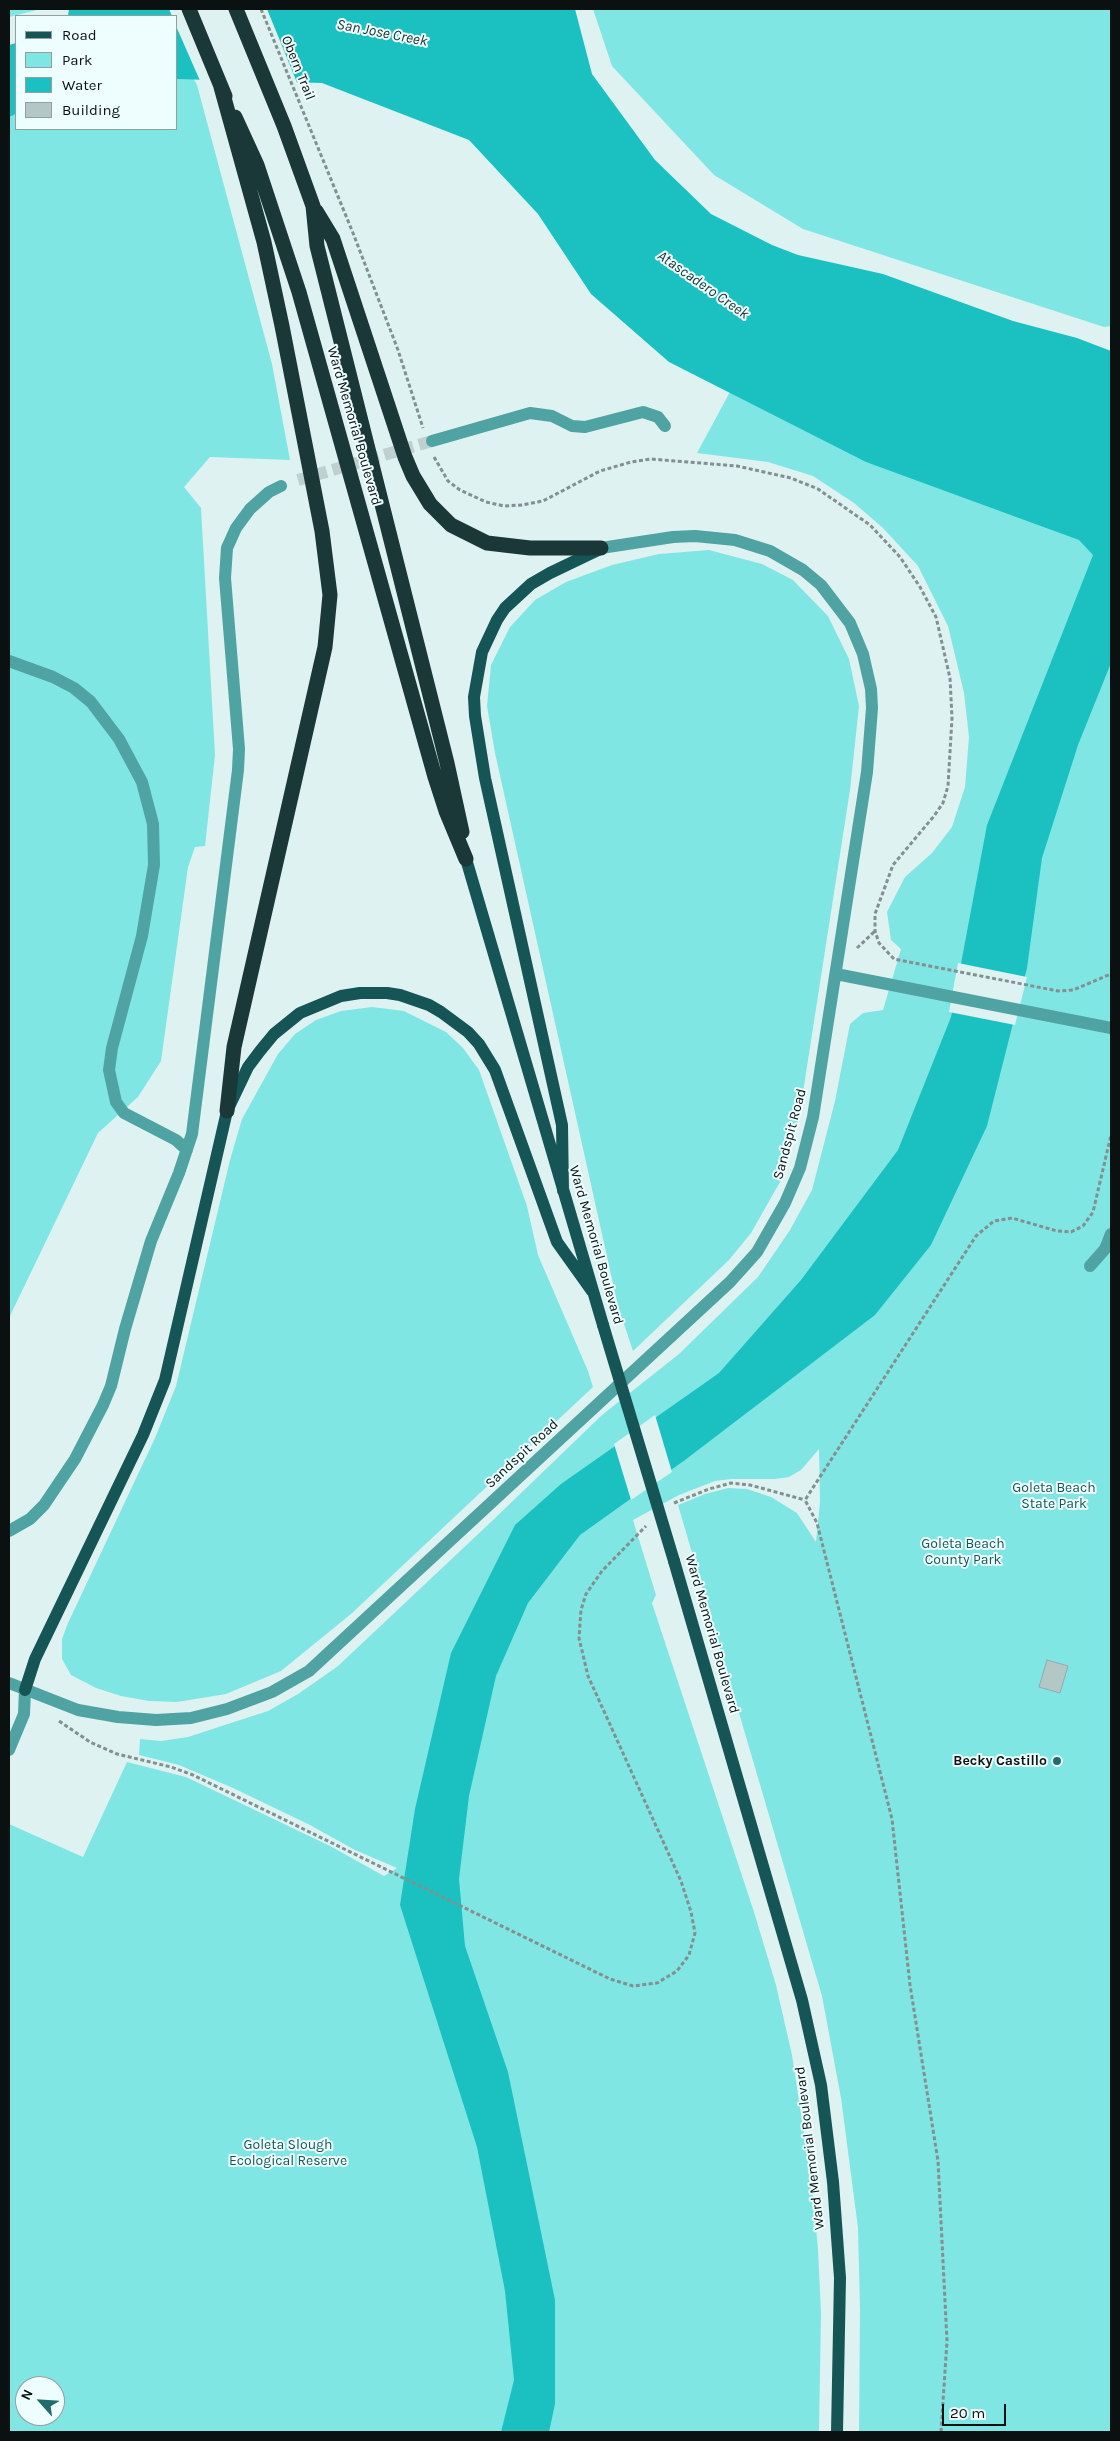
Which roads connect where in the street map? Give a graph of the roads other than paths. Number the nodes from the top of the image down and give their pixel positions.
1 (189, 9) edge
2 (236, 9) edge
3 (221, 87) junction
4 (314, 206) junction
5 (665, 426) dead end
6 (432, 440) tunnel mouth
7 (281, 486) dead end
8 (601, 548) junction
9 (9, 661) edge
10 (466, 859) junction
11 (836, 974) junction
12 (1111, 1028) edge
13 (227, 1110) junction
14 (188, 1150) junction
15 (563, 1191) junction
16 (1111, 1234) edge
17 (1090, 1266) dead end
18 (592, 1291) junction
19 (9, 1531) edge
20 (9, 1683) edge
21 (25, 1690) junction
22 (9, 1750) edge
23 (837, 2432) edge

1 - 3 highway, Ward Memorial Boulevard
2 - 4 highway, Ward Memorial Boulevard
3 - 10 highway, Ward Memorial Boulevard
3 - 13 highway
4 - 8 highway
4 - 10 highway, Ward Memorial Boulevard
5 - 6 street
7 - 14 street
8 - 11 street, Sandspit Road
8 - 15 main road
9 - 14 street
10 - 15 main road, Ward Memorial Boulevard
11 - 12 street
11 - 21 street, Sandspit Road
13 - 18 main road
13 - 21 main road
14 - 19 street
15 - 18 main road, Ward Memorial Boulevard
16 - 17 street
18 - 23 main road, Ward Memorial Boulevard, bridge
20 - 21 street, Sandspit Road
21 - 22 street

